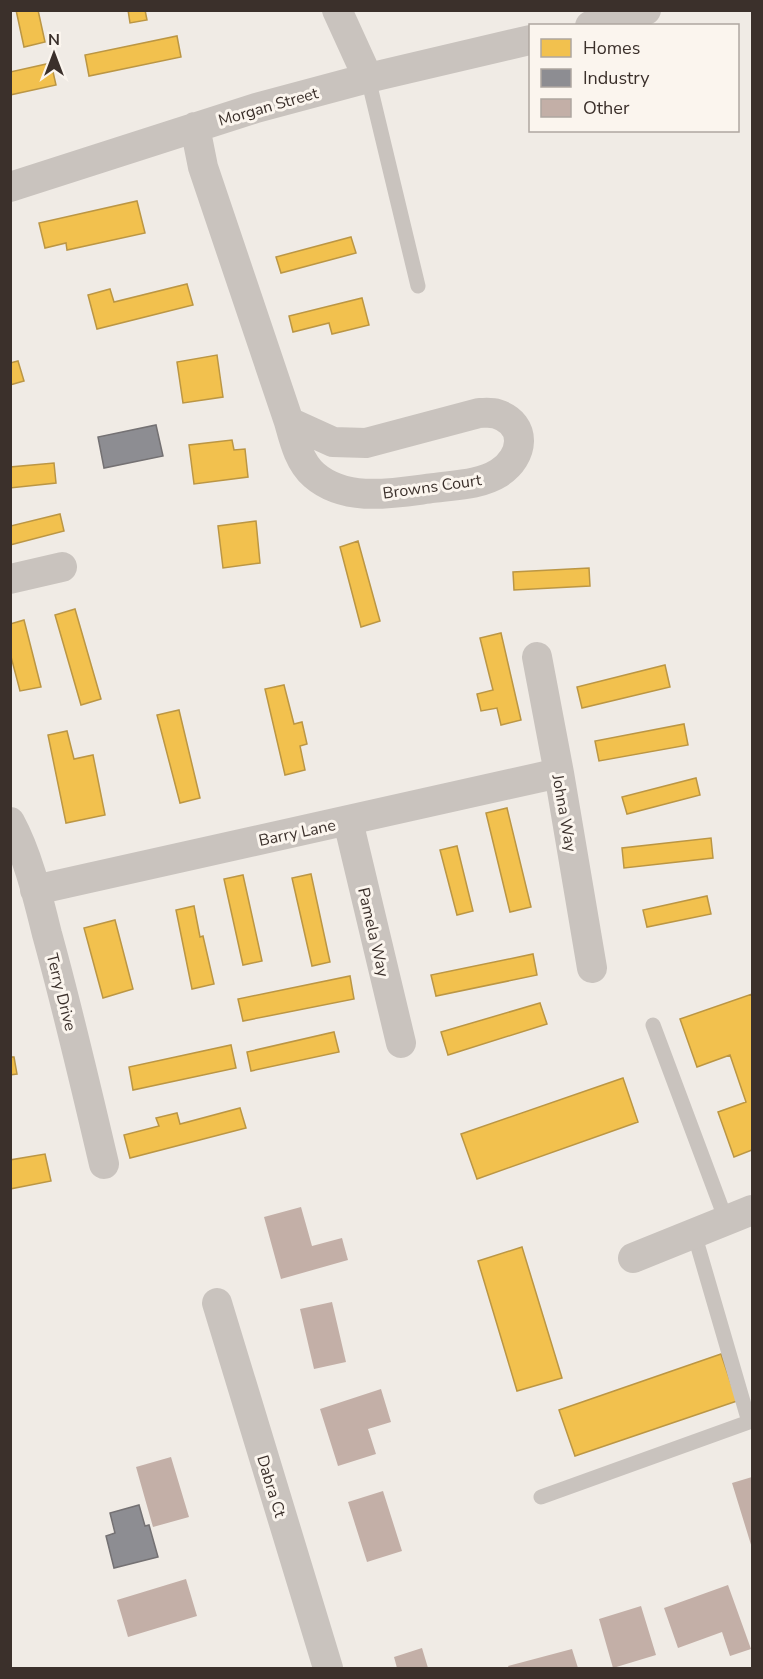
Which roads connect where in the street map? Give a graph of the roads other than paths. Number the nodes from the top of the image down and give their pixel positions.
1 (337, 10) edge
2 (646, 10) edge
3 (597, 24) edge
4 (529, 40) edge
5 (368, 78) junction
6 (195, 127) junction
7 (10, 187) edge
8 (418, 286) dead end
9 (290, 422) junction
10 (62, 567) dead end
11 (10, 579) edge
12 (537, 657) dead end
13 (559, 773) junction
14 (348, 821) junction
15 (10, 822) edge
16 (35, 890) junction
17 (592, 968) dead end
18 (652, 1025) dead end
19 (401, 1043) dead end
20 (104, 1164) dead end
21 (739, 1215) edge
22 (694, 1233) junction
23 (633, 1258) dead end
24 (217, 1303) dead end
25 (541, 1497) dead end
26 (328, 1668) edge

1 - 5 street
2 - 3 street
4 - 5 street, Morgan Street
5 - 6 street, Morgan Street
5 - 8 lane
6 - 7 street, Morgan Street
6 - 9 street, Browns Court
9 - 9 street, Browns Court
10 - 11 street
12 - 13 street, Johna Way
13 - 14 street, Barry Lane
13 - 17 street, Johna Way
14 - 16 street, Barry Lane
14 - 19 street, Pamela Way
15 - 16 street, Terry Drive
16 - 20 street, Terry Drive
18 - 21 lane
21 - 22 street
22 - 23 street
22 - 25 lane
24 - 26 street, Dabra Ct

